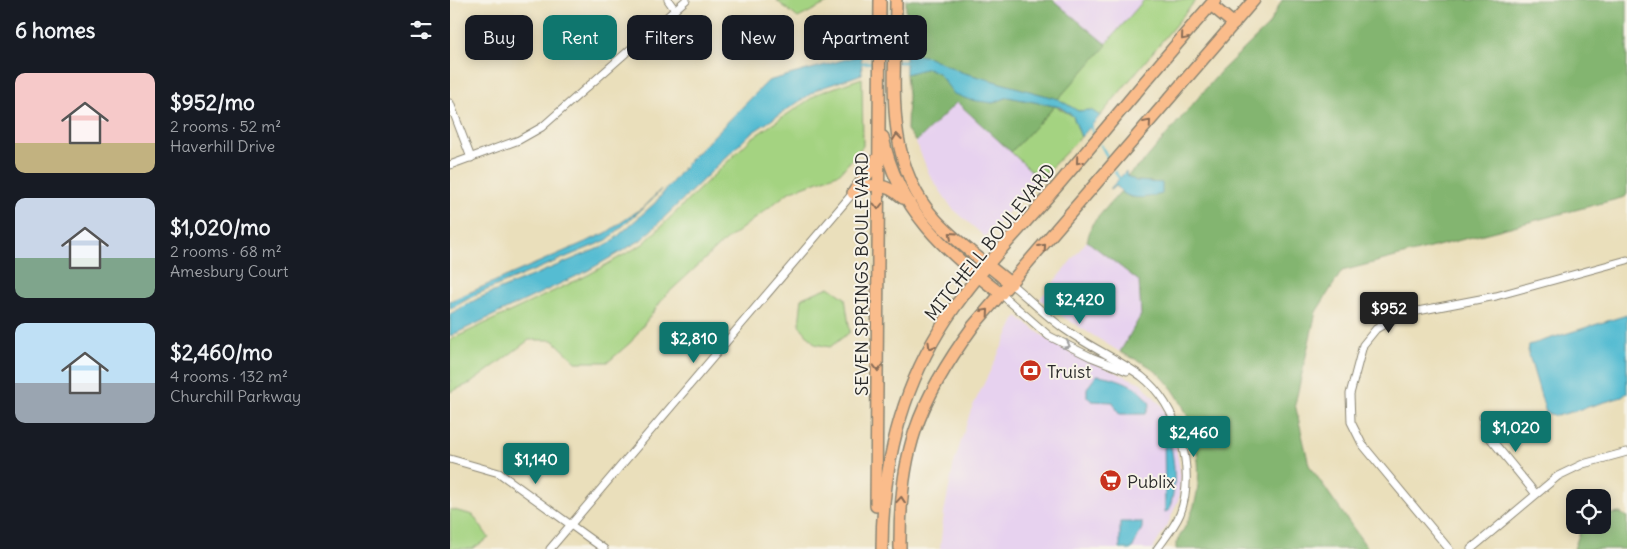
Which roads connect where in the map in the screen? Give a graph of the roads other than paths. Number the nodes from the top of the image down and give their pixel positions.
1 (668, 0) edge
2 (686, 0) edge
3 (880, 0) edge
4 (896, 0) edge
5 (1254, 0) edge
6 (1213, 2) edge
7 (675, 10) junction
8 (1234, 24) junction
9 (450, 103) edge
10 (880, 121) junction
11 (878, 157) junction
12 (471, 158) junction
13 (450, 165) edge
14 (878, 186) junction
15 (853, 193) junction
16 (907, 202) junction
17 (1627, 260) edge
18 (990, 266) junction
19 (979, 277) junction
20 (1011, 284) junction
21 (1001, 294) junction
22 (1141, 376) junction
23 (1484, 417) dead end
24 (1627, 452) edge
25 (450, 459) edge
26 (1535, 493) junction
27 (571, 526) junction
28 (550, 549) edge
29 (604, 549) edge
30 (877, 549) edge
31 (882, 549) edge
32 (900, 549) edge
33 (1157, 549) edge
34 (1449, 549) edge
35 (1471, 549) edge

1 - 7 street
2 - 7 street
3 - 10 main road, SEVEN SPRINGS BOULEVARD
18 -> 4 main road
5 - 8 main road
6 - 8 main road
6 -> 18 main road, MITCHELL BOULEVARD
7 - 12 street
20 -> 8 main road
9 - 12 street
10 - 11 main road, SEVEN SPRINGS BOULEVARD
10 - 16 main road
11 - 14 main road, SEVEN SPRINGS BOULEVARD
11 - 15 main road
12 - 13 street
14 - 15 main road
14 - 16 main road
14 -> 30 main road, SEVEN SPRINGS BOULEVARD
15 - 27 street
16 - 19 main road
17 - 34 street
18 - 19 main road, MITCHELL BOULEVARD
18 - 20 main road
19 - 21 main road
19 -> 31 main road, MITCHELL BOULEVARD
20 - 21 main road
20 - 22 street
21 -> 22 street
32 -> 21 main road
22 - 33 street
23 - 26 street
24 - 26 street
25 - 27 street
26 - 35 street
27 - 28 street
27 - 29 street

